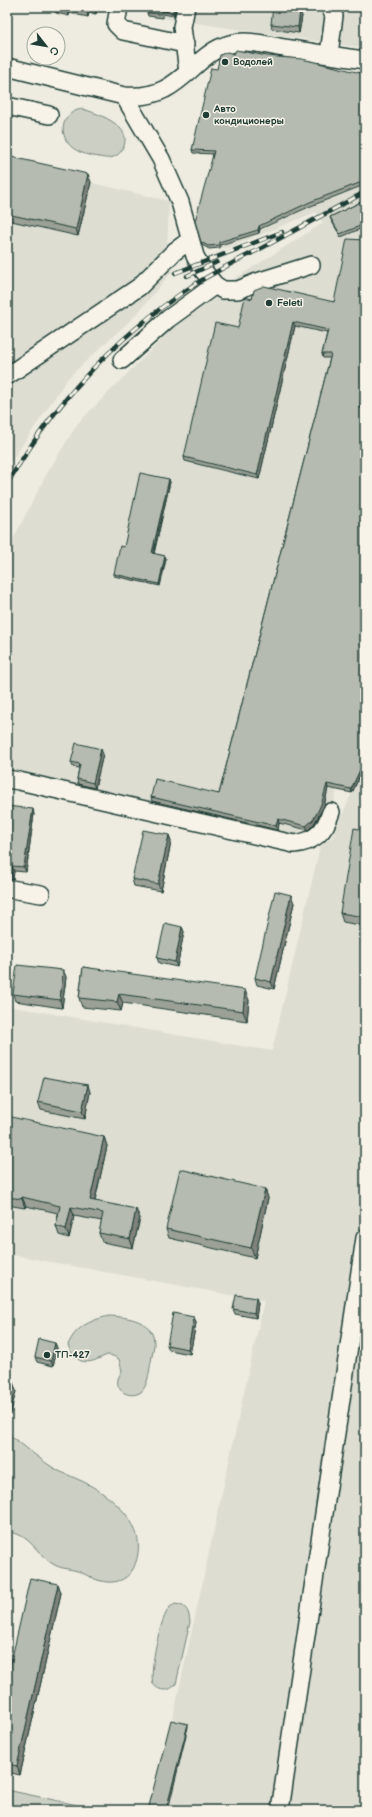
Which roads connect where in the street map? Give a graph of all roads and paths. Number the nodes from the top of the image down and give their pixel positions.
1 (119, 7) edge
2 (186, 7) edge
3 (330, 7) edge
4 (185, 44) junction
5 (329, 54) junction
6 (365, 60) edge
7 (7, 67) edge
8 (188, 72) junction
9 (124, 96) junction
10 (7, 106) edge
11 (50, 116) dead end
12 (189, 241) junction
13 (311, 265) dead end
14 (215, 285) junction
15 (122, 360) dead end
16 (7, 376) edge
17 (7, 780) edge
18 (331, 812) dead end
19 (11, 889) dead end
20 (41, 894) dead end
21 (365, 1238) edge
22 (280, 1810) edge

1 - 4 street
2 - 4 street
3 - 5 street
4 - 8 street
5 - 6 street
5 - 8 street
7 - 9 street
8 - 9 street
9 - 12 street
10 - 11 street
12 - 14 street
12 - 16 street
13 - 14 street
14 - 15 street
17 - 18 street
19 - 20 street
21 - 22 street

